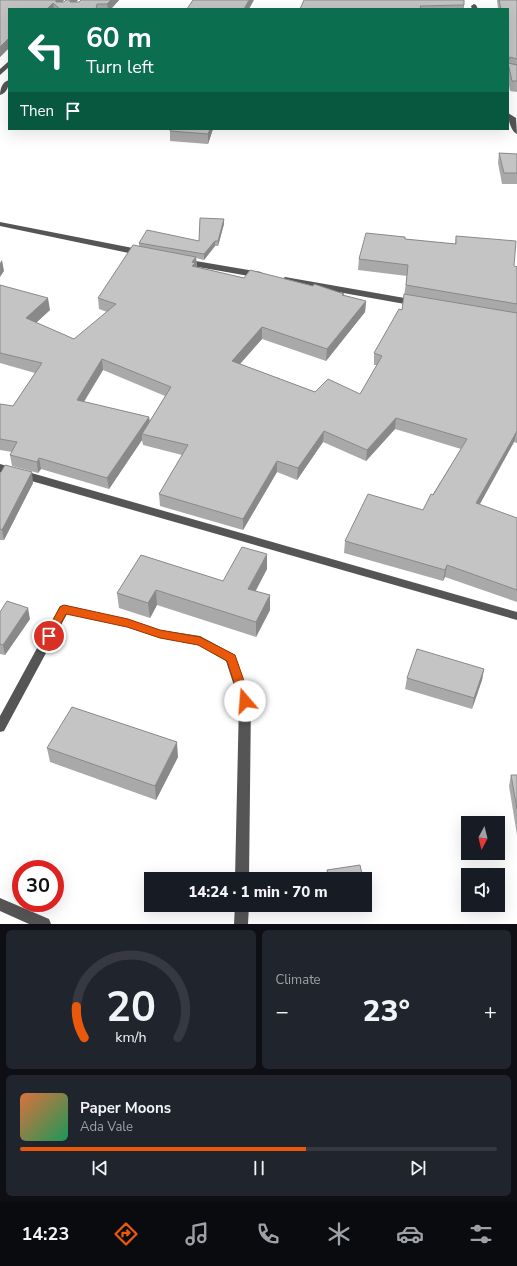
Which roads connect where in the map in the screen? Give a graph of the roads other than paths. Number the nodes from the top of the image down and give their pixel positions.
1 (8, 64) edge
2 (0, 73) edge
3 (8, 83) edge
4 (0, 92) edge
5 (509, 116) edge
6 (517, 132) edge
7 (0, 224) edge
8 (155, 256) edge
9 (178, 261) edge
10 (425, 304) edge
11 (0, 468) edge
12 (517, 616) edge
13 (0, 727) edge
14 (242, 872) edge
15 (0, 904) edge
16 (242, 912) edge
17 (44, 924) edge
18 (241, 924) edge

1 - 2 street
3 - 4 street
5 - 6 street
7 - 8 street
9 - 10 street
11 - 12 street
13 - 14 street
15 - 17 street
16 - 18 street

